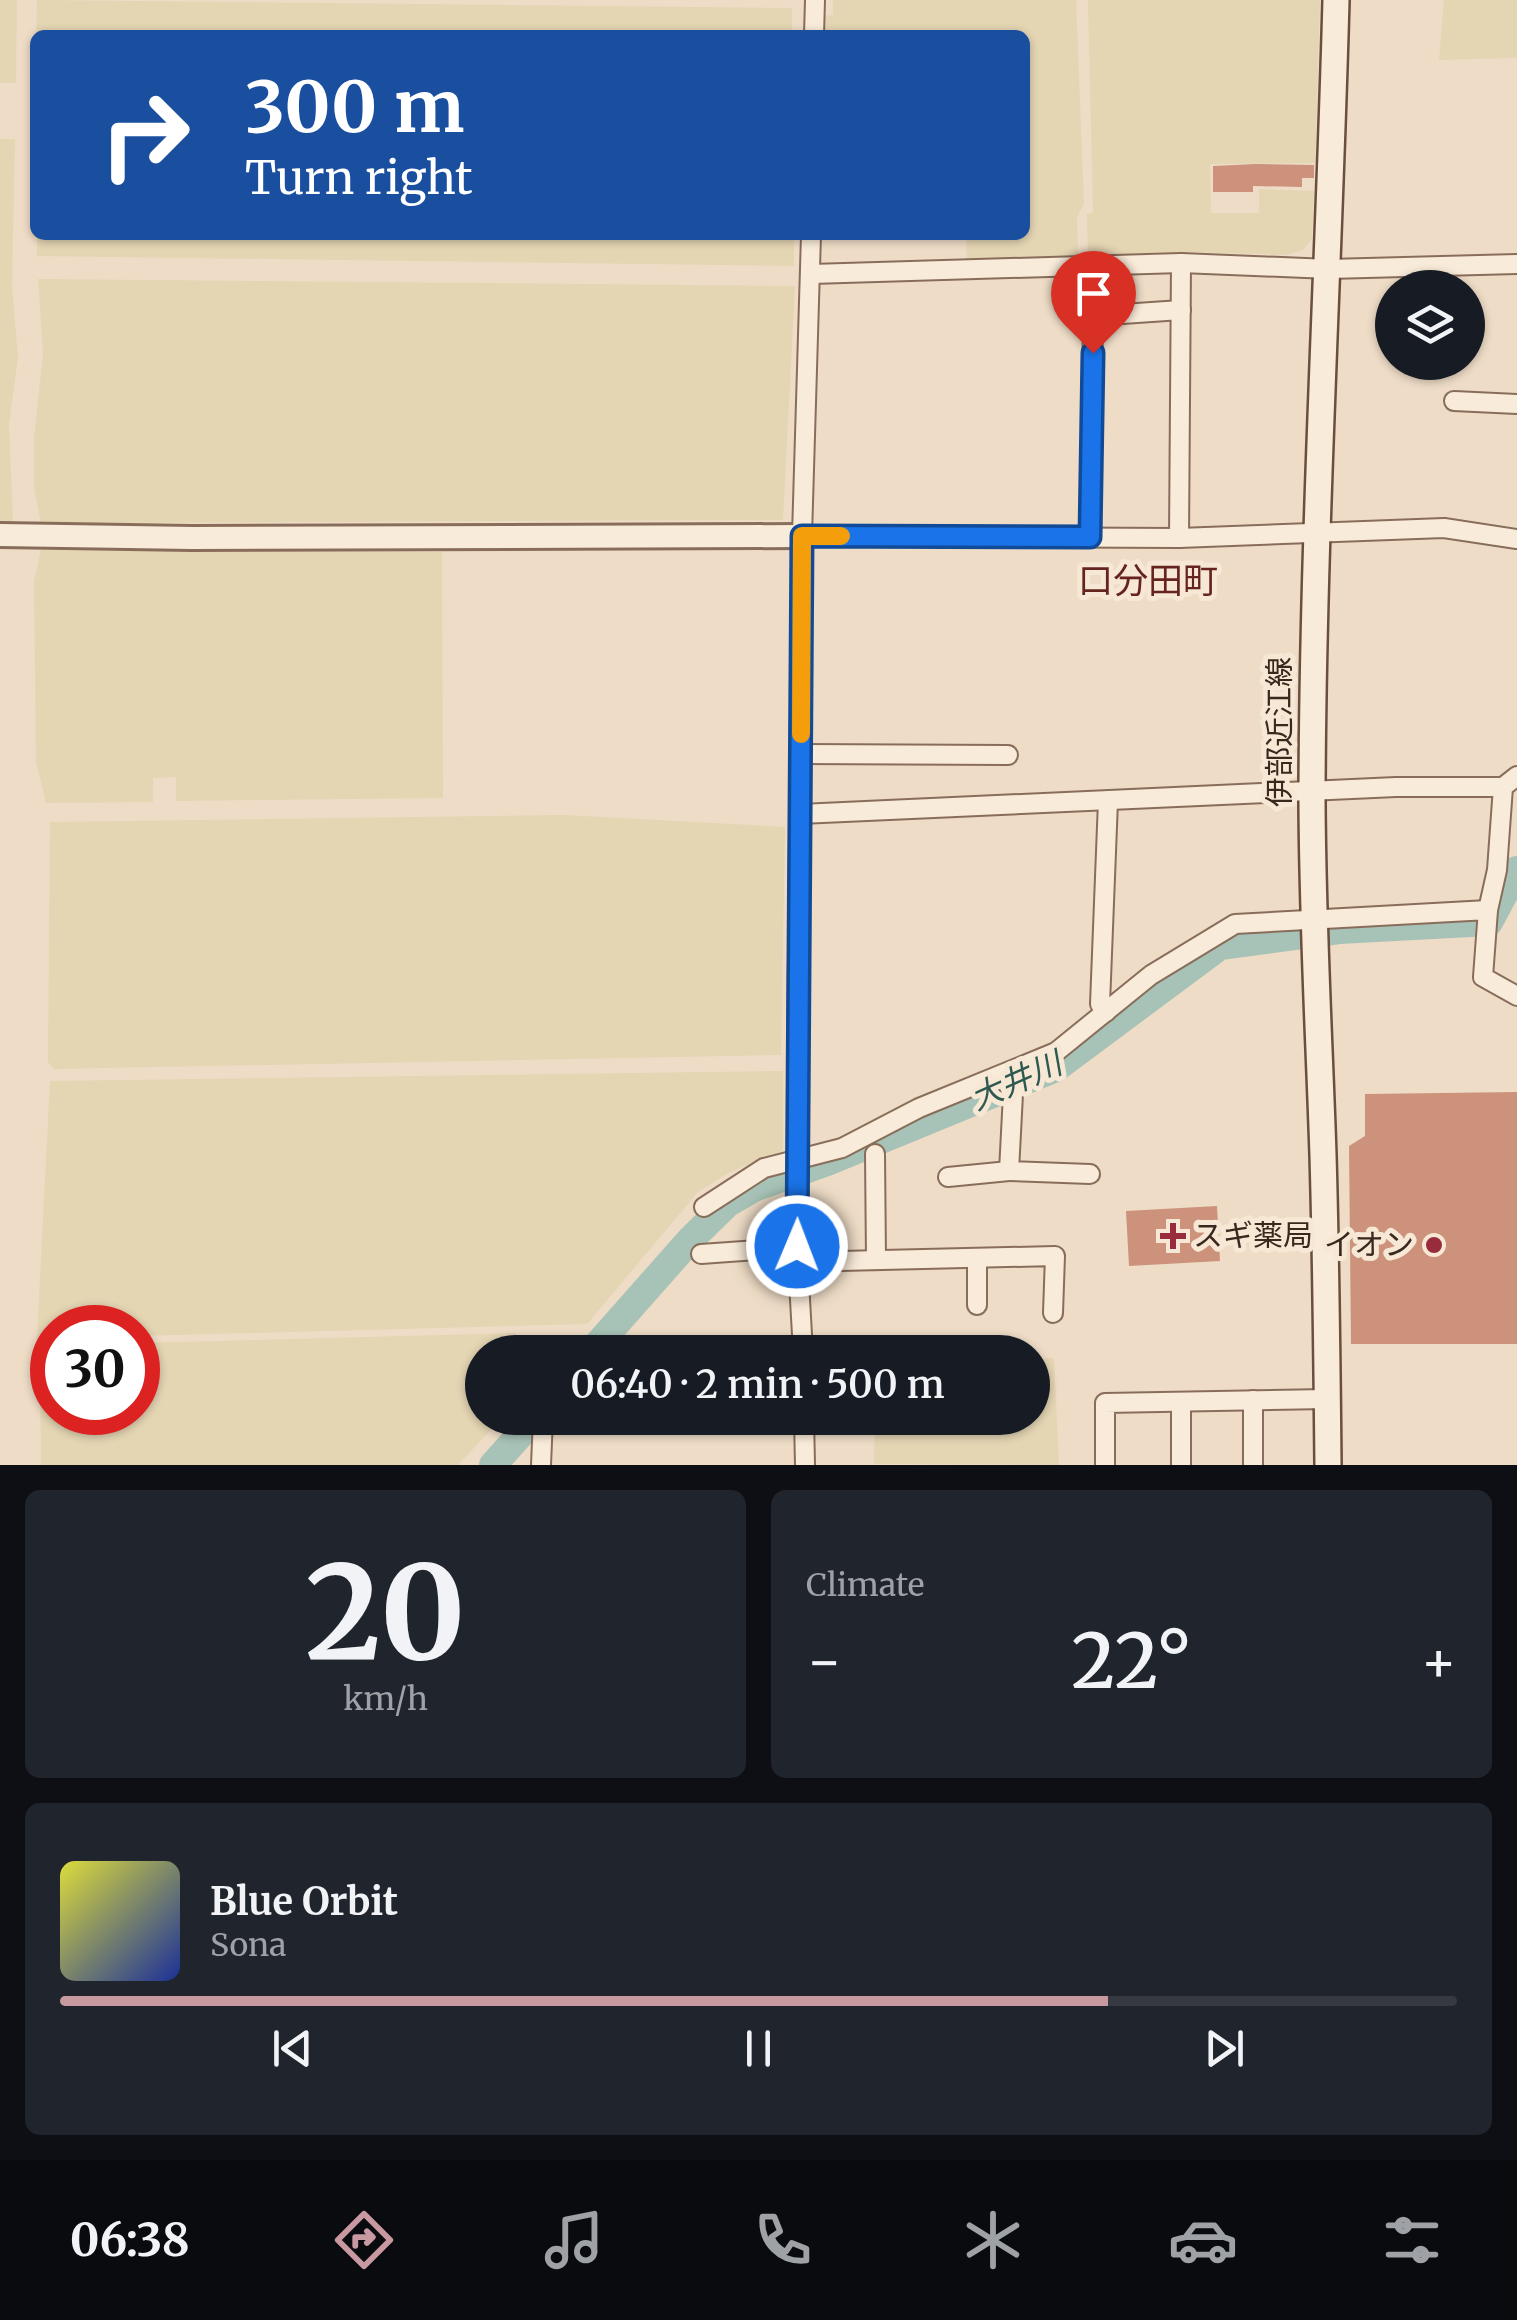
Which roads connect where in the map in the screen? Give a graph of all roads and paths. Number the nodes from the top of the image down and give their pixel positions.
1 (815, 0) edge
2 (1336, 0) edge
3 (814, 30) edge
4 (812, 240) edge
5 (1180, 262) junction
6 (1517, 264) edge
7 (1329, 269) junction
8 (811, 274) junction
9 (1182, 310) junction
10 (1454, 401) dead end
11 (1517, 404) edge
12 (1314, 533) junction
13 (0, 535) edge
14 (802, 536) junction
15 (1090, 537) junction
16 (1179, 538) junction
17 (1517, 540) edge
18 (801, 754) junction
19 (1008, 754) dead end
20 (1510, 782) edge
21 (1312, 791) junction
22 (1108, 801) junction
23 (800, 814) junction
24 (1488, 910) junction
25 (1312, 921) junction
26 (1517, 996) edge
27 (1106, 1012) junction
28 (1003, 1075) junction
29 (874, 1154) dead end
30 (798, 1160) junction
31 (1010, 1171) junction
32 (1090, 1174) dead end
33 (948, 1176) dead end
34 (704, 1208) dead end
35 (701, 1254) dead end
36 (797, 1254) junction
37 (977, 1258) junction
38 (876, 1260) junction
39 (978, 1305) dead end
40 (1053, 1313) dead end
41 (802, 1335) edge
42 (1253, 1400) junction
43 (1327, 1400) junction
44 (1181, 1402) junction
45 (542, 1435) edge
46 (804, 1435) edge
47 (541, 1465) edge
48 (805, 1465) edge
49 (1104, 1465) edge
50 (1181, 1465) edge
51 (1253, 1465) edge
52 (1328, 1465) edge

1 - 3 street
2 - 7 main road, 伊部近江線
4 - 8 street
5 - 7 street
5 - 8 street
5 - 9 street
6 - 7 street
7 - 12 main road, 伊部近江線
8 - 14 street
9 - 15 street
9 - 16 street
10 - 11 street
12 - 16 street
12 - 17 street
12 - 21 main road, 伊部近江線
13 - 14 street
14 - 15 street
14 - 18 street
15 - 16 street
18 - 19 street
18 - 23 street
20 - 21 street
20 - 24 street
21 - 22 street
21 - 25 main road, 伊部近江線
22 - 23 street
22 - 27 street
23 - 30 street
24 - 25 street
24 - 26 street
25 - 27 street
25 - 43 main road, 伊部近江線
27 - 28 street
28 - 30 street
28 - 31 street
29 - 38 street
30 - 34 street
30 - 36 street
31 - 32 street
31 - 33 street
35 - 36 street
36 - 38 street
36 - 41 street
37 - 38 street
37 - 39 street
37 - 40 street
42 - 43 street
42 - 44 street
42 - 51 street
43 - 52 main road, 伊部近江線
44 - 49 street
44 - 50 street
45 - 47 street
46 - 48 street

